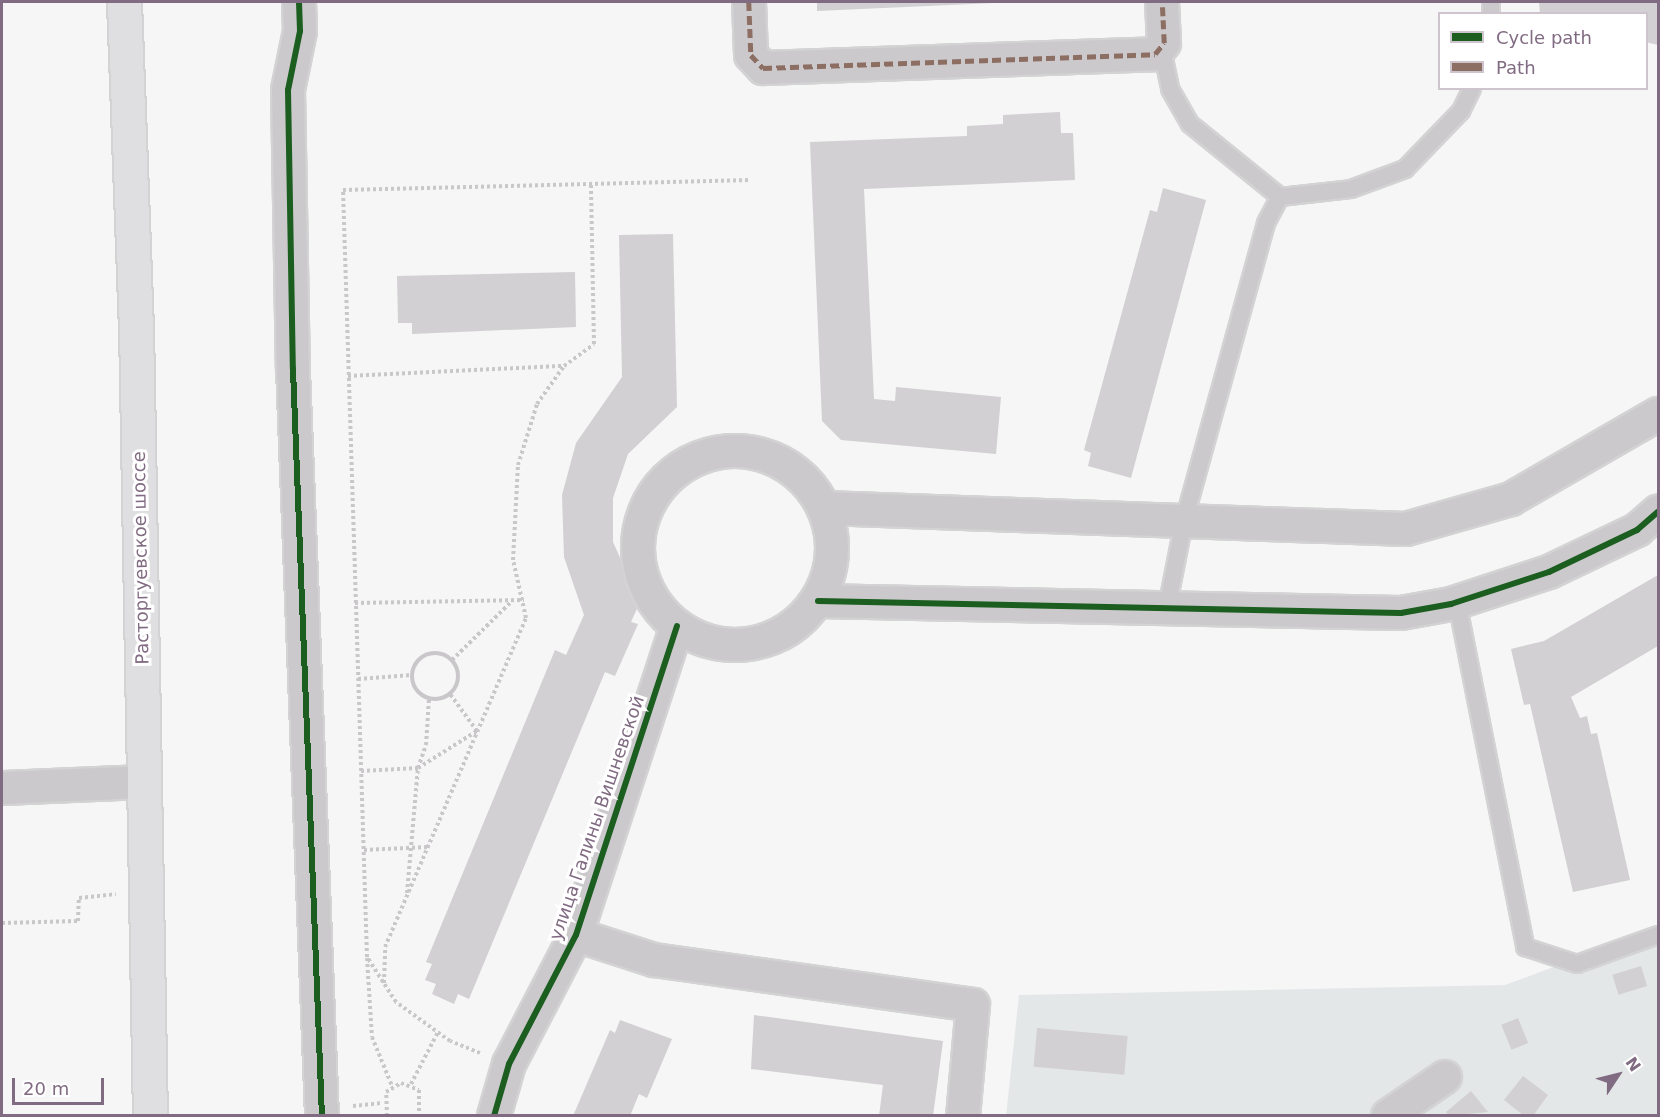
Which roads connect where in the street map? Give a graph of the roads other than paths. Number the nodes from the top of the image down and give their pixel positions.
1 (124, 2) edge
2 (299, 2) edge
3 (749, 2) edge
4 (1162, 2) edge
5 (1162, 50) junction
6 (1471, 90) edge
7 (1280, 197) junction
8 (1659, 414) edge
9 (825, 508) junction
10 (1659, 512) edge
11 (1184, 521) junction
12 (818, 601) junction
13 (1456, 602) junction
14 (1167, 608) junction
15 (677, 626) junction
16 (145, 782) junction
17 (2, 788) edge
18 (576, 934) junction
19 (1659, 935) edge
20 (1445, 1077) dead end
21 (150, 1116) edge
22 (322, 1116) edge
23 (494, 1116) edge
24 (963, 1116) edge
25 (1388, 1116) edge

1 - 16 main road, Расторгуевское шоссе
2 - 22 street
3 - 5 street
4 - 5 street
5 - 7 lane
6 - 7 lane
7 - 11 lane
8 - 11 street
9 - 11 street
9 - 12 street
9 - 15 street
10 - 13 street
11 - 14 lane
12 - 14 street
12 - 15 street
13 - 14 street
13 - 19 lane
15 - 18 street, улица Галины Вишневской
16 - 17 street
16 - 21 main road, Расторгуевское шоссе
18 - 23 street, улица Галины Вишневской
18 - 24 street
20 - 25 street

